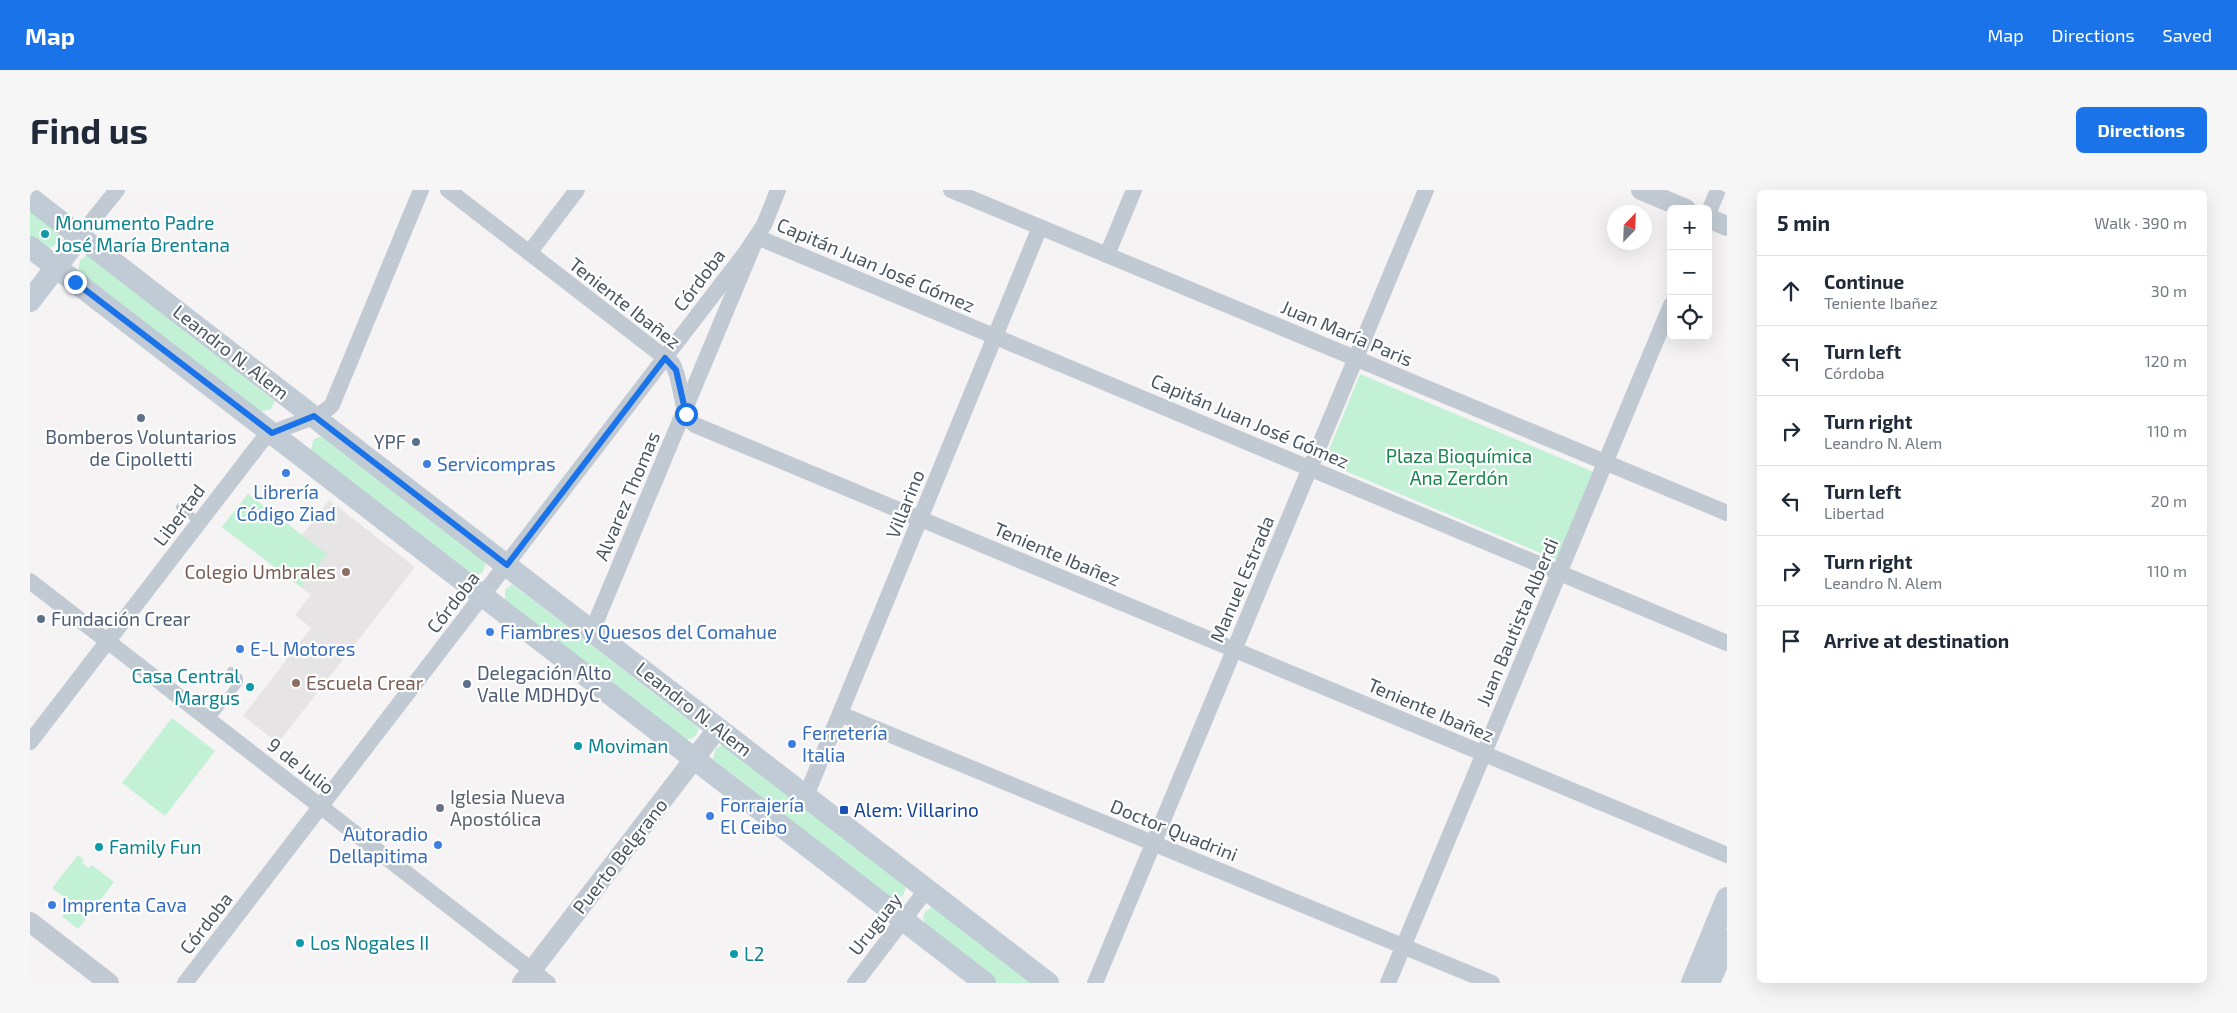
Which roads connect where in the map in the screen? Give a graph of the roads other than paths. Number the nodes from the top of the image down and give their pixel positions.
1 (117, 190) edge
2 (421, 190) edge
3 (448, 190) edge
4 (577, 190) edge
5 (778, 190) edge
6 (951, 190) edge
7 (1134, 190) edge
8 (1426, 190) edge
9 (1641, 190) edge
10 (1718, 190) edge
11 (30, 198) edge
12 (1677, 205) edge
13 (1712, 205) edge
14 (1712, 220) edge
15 (1727, 226) edge
16 (1040, 227) junction
17 (80, 236) junction
18 (757, 237) junction
19 (30, 247) edge
20 (529, 253) junction
21 (1107, 255) junction
22 (56, 268) junction
23 (30, 302) edge
24 (1667, 314) edge
25 (995, 337) junction
26 (665, 358) junction
27 (1356, 359) junction
28 (685, 408) junction
29 (314, 416) junction
30 (272, 433) junction
31 (1606, 463) junction
32 (1310, 468) junction
33 (180, 507) dead end
34 (1727, 513) edge
35 (920, 519) junction
36 (199, 522) junction
37 (507, 565) junction
38 (1560, 573) junction
39 (30, 581) edge
40 (483, 596) junction
41 (592, 631) junction
42 (108, 641) junction
43 (1727, 643) edge
44 (1234, 649) junction
45 (231, 671) dead end
46 (840, 714) junction
47 (210, 720) junction
48 (718, 728) junction
49 (30, 742) edge
50 (1484, 754) junction
51 (695, 759) junction
52 (806, 796) junction
53 (320, 807) junction
54 (1153, 843) junction
55 (1727, 854) edge
56 (927, 889) junction
57 (1727, 898) edge
58 (903, 920) junction
59 (30, 922) edge
60 (1727, 940) edge
61 (1404, 947) junction
62 (527, 977) edge
63 (109, 983) edge
64 (184, 983) edge
65 (548, 983) edge
66 (855, 983) edge
67 (985, 983) edge
68 (1048, 983) edge
69 (1095, 983) edge
70 (1388, 983) edge
71 (1492, 983) edge
72 (1692, 983) edge
73 (1709, 983) edge

1 - 17 street
2 - 29 street, Libertad
3 - 20 street, Teniente Ibañez
4 - 20 street
5 - 18 street, Córdoba
6 - 16 street, Juan María Paris
7 - 21 street
8 - 27 street, Manuel Estrada
9 - 12 street
10 - 13 street
11 - 17 main road, Leandro N. Alem
14 - 15 street
16 - 21 street, Juan María Paris
16 - 25 street, Villarino
17 - 22 main road
17 - 29 main road, Leandro N. Alem
18 - 25 street, Capitán Juan José Gómez
18 - 26 street, Córdoba
18 - 28 street, Alvarez Thomas
19 - 22 main road, Leandro N. Alem
20 - 26 street, Teniente Ibañez
21 - 27 street, Juan María Paris
22 - 23 main road
22 - 30 main road, Leandro N. Alem
24 - 31 street, Juan Bautista Alberdi
25 - 32 street, Capitán Juan José Gómez
25 - 35 street, Villarino
26 - 28 street, Teniente Ibañez
26 - 37 street, Córdoba
27 - 31 street, Juan María Paris
27 - 32 street, Manuel Estrada
28 - 35 street, Teniente Ibañez
28 - 41 street, Alvarez Thomas
29 - 30 street, Libertad
29 - 37 main road, Leandro N. Alem
30 - 36 street, Libertad
30 - 40 main road, Leandro N. Alem
31 - 34 street, Juan María Paris
31 - 38 street, Juan Bautista Alberdi
32 - 38 street, Capitán Juan José Gómez
32 - 44 street, Manuel Estrada
33 - 36 lane
35 - 44 street, Teniente Ibañez
35 - 46 street, Villarino
36 - 42 street, Libertad
37 - 40 street, Córdoba
37 - 41 main road, Leandro N. Alem
38 - 43 street, Capitán Juan José Gómez
38 - 50 street, Juan Bautista Alberdi
39 - 42 street, 9 de Julio
40 - 51 main road, Leandro N. Alem
40 - 53 street, Córdoba
41 - 48 main road, Leandro N. Alem
42 - 47 street, 9 de Julio
42 - 49 street, Libertad
44 - 50 street, Teniente Ibañez
44 - 54 street, Manuel Estrada
45 - 47 lane
46 - 52 street, Villarino
46 - 54 street, Doctor Quadrini
47 - 53 street, 9 de Julio
48 - 51 street, Puerto Belgrano
48 - 52 main road, Leandro N. Alem
50 - 55 street, Teniente Ibañez
50 - 61 street, Juan Bautista Alberdi
51 - 58 main road, Leandro N. Alem
51 - 62 street, Puerto Belgrano
52 - 56 main road, Leandro N. Alem
53 - 62 street, 9 de Julio
53 - 64 street, Córdoba
54 - 61 street, Doctor Quadrini
54 - 69 street, Manuel Estrada
56 - 58 street, Uruguay
56 - 68 main road, Leandro N. Alem
57 - 72 main road
58 - 66 street, Uruguay
58 - 67 main road, Leandro N. Alem
59 - 63 street
60 - 73 main road
61 - 70 street, Juan Bautista Alberdi
61 - 71 street, Doctor Quadrini
62 - 65 street, 9 de Julio

